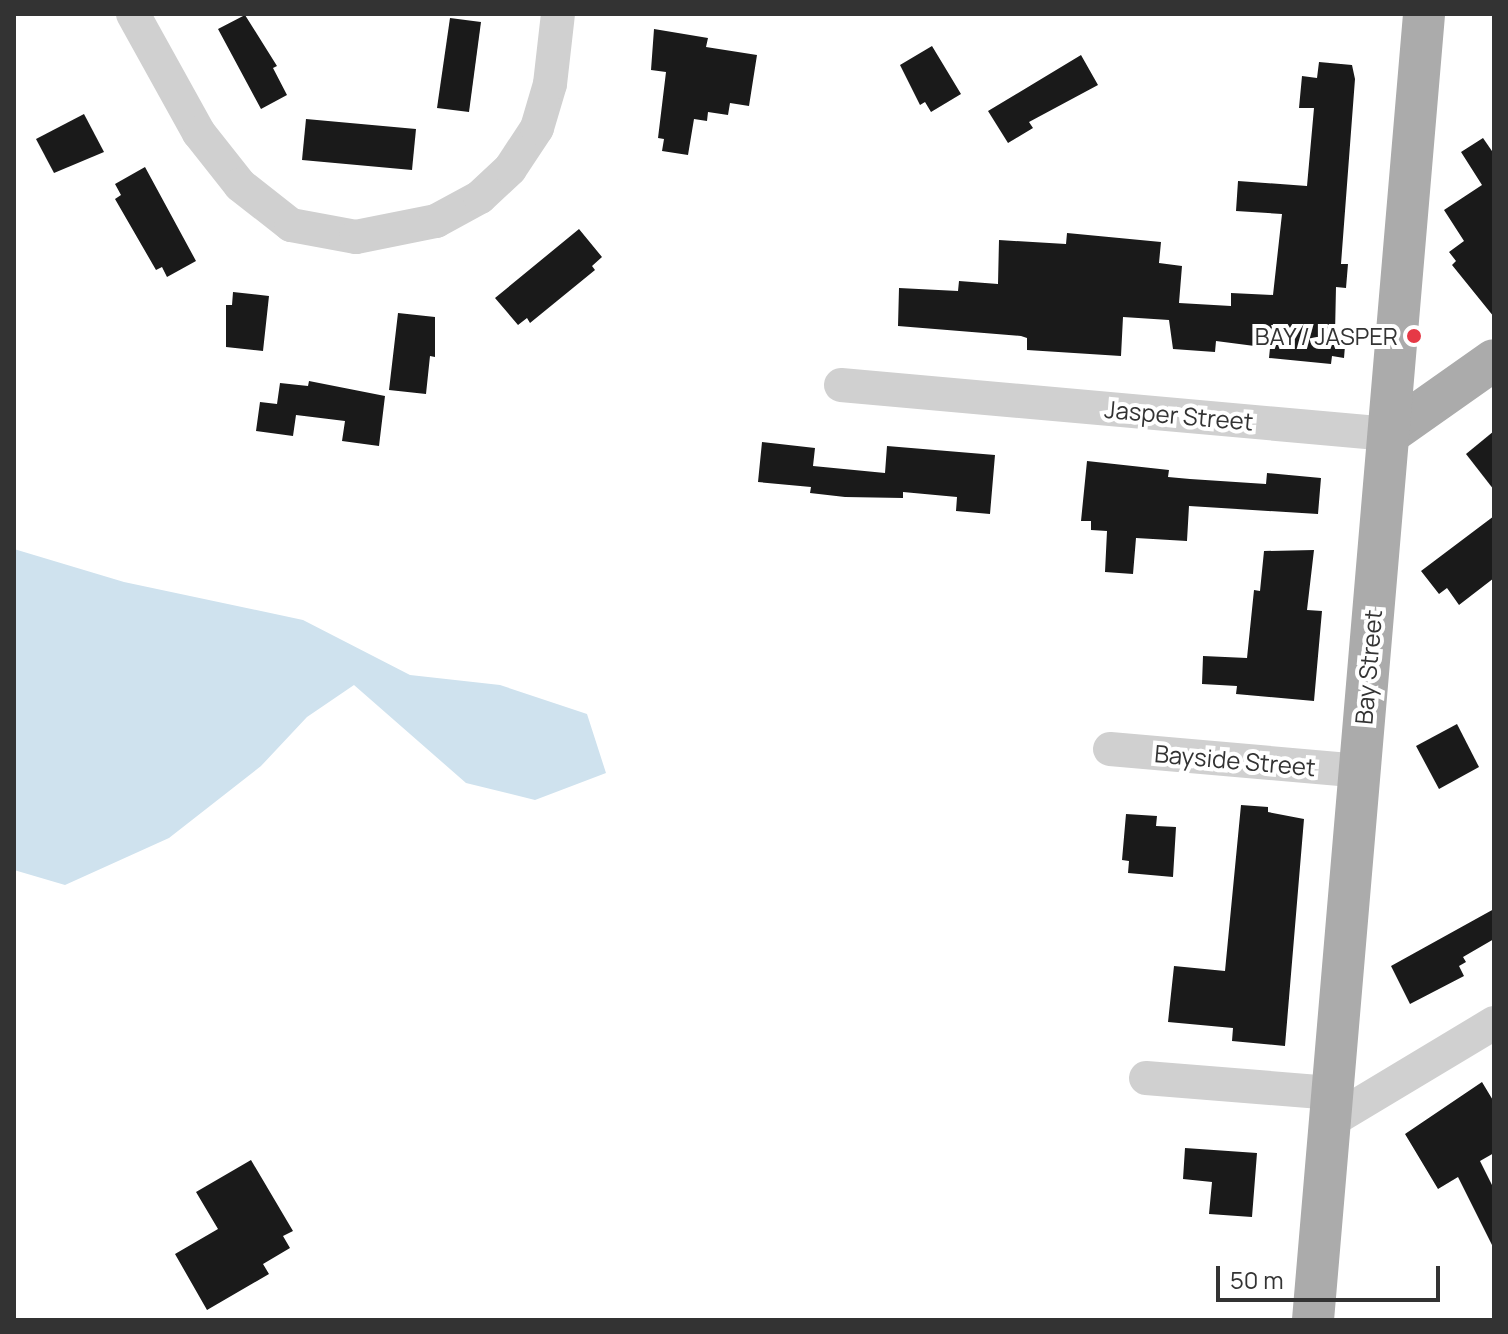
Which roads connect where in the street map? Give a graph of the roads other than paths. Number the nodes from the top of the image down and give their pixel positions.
1 (133, 14) edge
2 (558, 14) edge
3 (1424, 14) edge
4 (1494, 360) edge
5 (841, 385) dead end
6 (1389, 434) junction
7 (1110, 749) dead end
8 (1360, 771) junction
9 (1494, 1023) edge
10 (1146, 1078) dead end
11 (1332, 1107) junction
12 (1313, 1320) edge

1 - 2 street
3 - 6 main road, Bay Street
4 - 6 main road
5 - 6 street, Jasper Street
6 - 8 main road, Bay Street
7 - 8 street, Bayside Street
8 - 11 main road, Bay Street
9 - 11 street
10 - 11 street
11 - 12 main road, Bay Street

